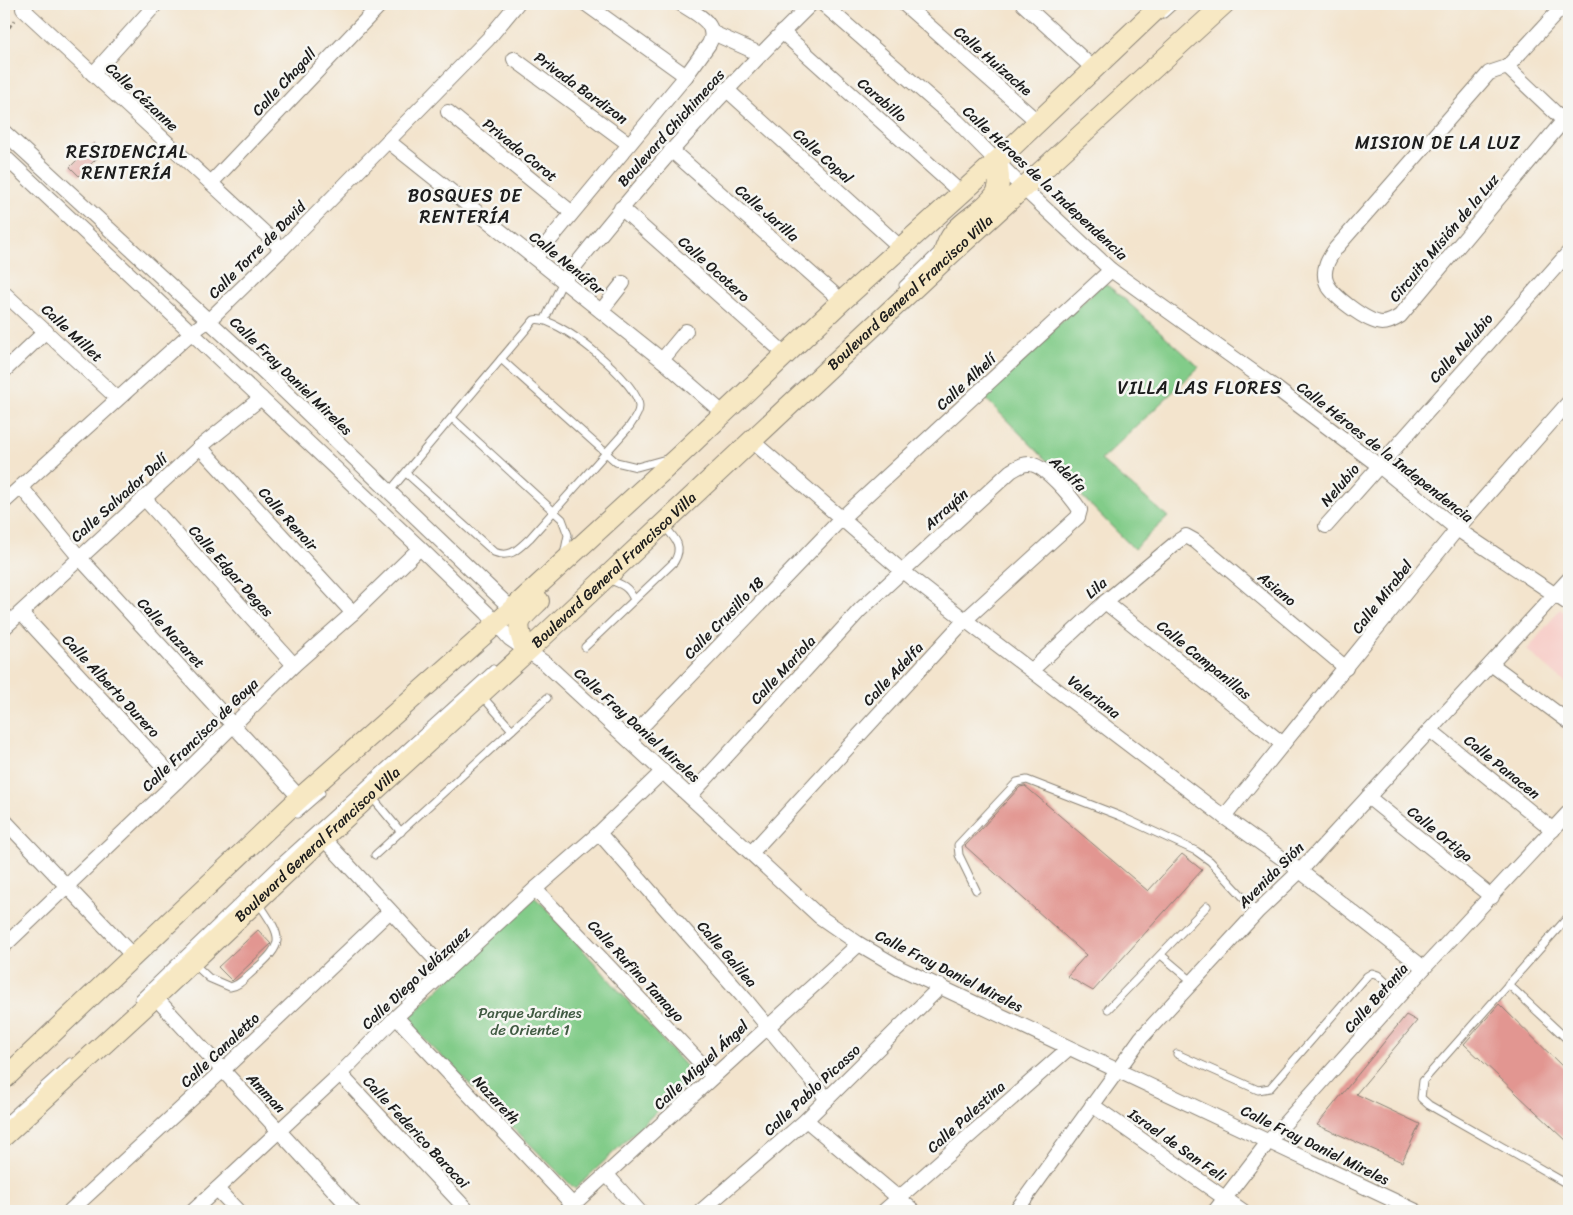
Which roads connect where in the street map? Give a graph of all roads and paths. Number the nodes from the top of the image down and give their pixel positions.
1 (156, 4) edge
2 (381, 4) edge
3 (515, 4) edge
4 (586, 4) edge
5 (681, 4) edge
6 (811, 4) edge
7 (823, 4) edge
8 (904, 4) edge
9 (1023, 4) edge
10 (1175, 4) edge
11 (1224, 4) edge
12 (1565, 4) edge
13 (25, 6) edge
14 (1154, 13) edge
15 (782, 32) junction
16 (713, 33) junction
17 (4, 34) edge
18 (760, 54) junction
19 (514, 59) dead end
20 (1507, 67) junction
21 (1094, 69) junction
22 (93, 74) junction
23 (686, 76) junction
24 (726, 89) junction
25 (448, 112) dead end
26 (1566, 117) edge
27 (1038, 122) junction
28 (4, 132) edge
29 (388, 141) junction
30 (629, 144) junction
31 (671, 150) junction
32 (4, 156) edge
33 (998, 164) junction
34 (1021, 181) junction
35 (211, 183) junction
36 (960, 192) junction
37 (621, 208) junction
38 (571, 212) junction
39 (900, 248) junction
40 (282, 249) junction
41 (1569, 252) edge
42 (943, 253) junction
43 (535, 258) junction
44 (1111, 270) junction
45 (564, 281) junction
46 (623, 283) dead end
47 (898, 290) dead end
48 (866, 291) dead end
49 (4, 293) edge
50 (842, 301) junction
51 (601, 311) junction
52 (209, 320) junction
53 (545, 320) junction
54 (864, 323) dead end
55 (46, 331) junction
56 (192, 332) junction
57 (686, 332) dead end
58 (805, 348) dead end
59 (785, 354) junction
60 (501, 359) junction
61 (662, 360) junction
62 (4, 371) edge
63 (764, 387) dead end
64 (117, 398) junction
65 (261, 398) junction
66 (1569, 402) edge
67 (724, 414) junction
68 (452, 418) junction
69 (716, 433) dead end
70 (752, 441) junction
71 (200, 447) junction
72 (604, 453) junction
73 (680, 455) junction
74 (1378, 466) junction
75 (1011, 471) joint
76 (406, 473) junction
77 (21, 487) junction
78 (389, 492) junction
79 (144, 498) junction
80 (4, 502) edge
81 (627, 507) junction
82 (554, 510) junction
83 (843, 518) junction
84 (663, 525) junction
85 (1067, 525) joint
86 (1326, 526) dead end
87 (1457, 529) junction
88 (1186, 536) joint
89 (420, 548) junction
90 (79, 557) junction
91 (563, 560) junction
92 (901, 570) junction
93 (604, 579) junction
94 (1569, 579) edge
95 (1555, 594) junction
96 (634, 600) junction
97 (1105, 602) junction
98 (1569, 604) edge
99 (21, 613) junction
100 (352, 613) junction
101 (517, 614) junction
102 (965, 620) junction
103 (499, 627) junction
104 (4, 628) edge
105 (526, 648) junction
106 (585, 648) dead end
107 (498, 664) dead end
108 (1491, 664) junction
109 (294, 665) junction
110 (1346, 668) junction
111 (458, 669) dead end
112 (1032, 670) junction
113 (480, 693) junction
114 (547, 698) dead end
115 (1569, 722) edge
116 (234, 726) junction
117 (512, 730) junction
118 (1430, 730) junction
119 (629, 740) junction
120 (1284, 744) junction
121 (663, 771) junction
122 (177, 781) junction
123 (327, 787) dead end
124 (370, 794) junction
125 (691, 795) junction
126 (1368, 797) junction
127 (300, 798) junction
128 (1569, 812) edge
129 (1224, 817) junction
130 (4, 820) edge
131 (291, 820) dead end
132 (1553, 830) junction
133 (401, 832) junction
134 (599, 833) junction
135 (323, 838) junction
136 (752, 852) junction
137 (375, 855) dead end
138 (1300, 871) junction
139 (66, 886) junction
140 (535, 889) junction
141 (976, 890) dead end
142 (1492, 897) junction
143 (256, 900) junction
144 (1207, 906) dead end
145 (390, 911) junction
146 (1257, 912) junction
147 (1569, 916) edge
148 (5, 942) edge
149 (859, 944) junction
150 (1161, 956) junction
151 (135, 961) junction
152 (192, 962) junction
153 (1424, 968) junction
154 (446, 971) junction
155 (1193, 982) junction
156 (1508, 984) junction
157 (941, 986) junction
158 (1400, 995) junction
159 (155, 997) junction
160 (131, 1006) dead end
161 (1108, 1009) dead end
162 (396, 1017) junction
163 (767, 1026) junction
164 (1569, 1041) edge
165 (1069, 1048) junction
166 (1177, 1054) dead end
167 (75, 1058) dead end
168 (223, 1070) junction
169 (1118, 1070) junction
170 (340, 1074) junction
171 (713, 1076) junction
172 (4, 1080) edge
173 (4, 1089) edge
174 (826, 1099) junction
175 (1092, 1105) junction
176 (806, 1120) junction
177 (4, 1122) edge
178 (280, 1131) junction
179 (4, 1136) edge
180 (1269, 1141) junction
181 (607, 1174) junction
182 (1569, 1185) edge
183 (217, 1189) junction
184 (1224, 1198) junction
185 (898, 1199) junction
186 (570, 1208) edge
187 (1407, 1210) edge
188 (70, 1211) edge
189 (193, 1211) edge
190 (238, 1211) edge
191 (353, 1211) edge
192 (468, 1211) edge
193 (639, 1211) edge
194 (701, 1211) edge
195 (884, 1211) edge
196 (914, 1211) edge
197 (1016, 1211) edge
198 (1214, 1211) edge
199 (1243, 1211) edge

1 - 22 street
2 - 35 street, Calle Chagall
3 - 29 street, Calle Torre de David
4 - 23 street
5 - 16 street
6 - 15 street, Boulevard Chichimecas
7 - 33 street, Calle Héroes de la Independencia
8 - 27 street, Calle Huizache
9 - 21 street
10 - 14 lane
11 - 34 main road, Boulevard General Francisco Villa
12 - 20 street, Circuito Misión de la Luz
13 - 17 path
13 - 22 street, Calle Cézanne
14 - 21 main road
14 - 33 lane
15 - 18 street, Boulevard Chichimecas
15 - 36 street, Carabillo
16 - 18 street
16 - 23 street, Boulevard Chichimecas
18 - 24 street, Boulevard Chichimecas
19 - 30 street, Privada Bardizon
20 - 26 street, Circuito Misión de la Luz
20 - 26 street, Circuito Misión de la Luz
21 - 27 main road
22 - 35 street, Calle Cézanne
23 - 30 street, Boulevard Chichimecas
24 - 31 street, Boulevard Chichimecas
24 - 39 street, Calle Copal
25 - 38 street, Privada Corot
27 - 33 main road
28 - 52 street, Calle Fray Daniel Mireles
29 - 40 street, Calle Torre de David
29 - 43 street, Calle Nenúfar
30 - 38 street, Boulevard Chichimecas
31 - 37 street, Boulevard Chichimecas
31 - 50 street, Calle Jarilla
32 - 56 street, Calle Fray Daniel Mireles
33 - 34 street, Calle Héroes de la Independencia
33 - 36 main road
33 - 42 main road
33 - 48 lane
34 - 42 main road, Boulevard General Francisco Villa
34 - 44 street, Calle Héroes de la Independencia
35 - 40 street, Calle Cézanne
36 - 39 main road
37 - 45 street, Boulevard Chichimecas
37 - 59 street, Calle Ocotero
38 - 43 street, Boulevard Chichimecas
39 - 50 main road
40 - 52 street, Calle Torre de David
41 - 74 street, Calle Nelubio
42 - 47 lane
42 - 70 main road, Boulevard General Francisco Villa
43 - 45 street, Calle Nenúfar
44 - 74 street, Calle Héroes de la Independencia
44 - 83 street, Calle Alhelí
45 - 51 street, Calle Nenúfar
45 - 53 lane
46 - 51 street
49 - 55 street, Calle Millet
50 - 59 main road
51 - 61 street, Calle Nenúfar
52 - 56 street, Calle Torre de David
52 - 78 street, Calle Fray Daniel Mireles
53 - 60 lane
53 - 72 lane
54 - 105 lane
55 - 62 street
55 - 64 street, Calle Millet
56 - 64 street, Calle Torre de David
56 - 65 street, Calle Fray Daniel Mireles
57 - 61 street
58 - 63 lane
59 - 67 main road
60 - 68 lane
60 - 72 lane
61 - 67 street, Calle Nenúfar
64 - 77 street, Calle Torre de David
65 - 71 street, Calle Salvador Dalí
65 - 89 street, Calle Fray Daniel Mireles
66 - 87 street, Calle Mirabel
67 - 73 main road
68 - 76 lane
68 - 82 lane
69 - 81 lane
70 - 83 street, Valeriana
70 - 84 main road, Boulevard General Francisco Villa
71 - 79 street, Calle Salvador Dalí
71 - 100 street, Calle Renoir
72 - 73 lane
72 - 82 lane
73 - 81 main road
74 - 86 street, Nelubio
74 - 87 street, Calle Héroes de la Independencia
75 - 85 street, Adelfa
75 - 92 street, Arrayán
76 - 78 lane
76 - 82 lane
77 - 80 street, Calle Torre de David
77 - 90 street, Calle Nazaret
78 - 101 street, Calle Fray Daniel Mireles
79 - 90 street, Calle Salvador Dalí
79 - 109 street, Calle Edgar Degas
81 - 91 main road
81 - 101 main road
82 - 91 lane
83 - 92 street, Valeriana
83 - 119 street, Calle Crusillo 18
84 - 93 main road, Boulevard General Francisco Villa
84 - 96 lane
85 - 102 street, Calle Adelfa
87 - 95 street, Calle Héroes de la Independencia
87 - 110 street, Calle Mirabel
88 - 97 street, Lila
88 - 110 street, Asiano
89 - 100 street, Calle Francisco de Goya
89 - 103 street, Calle Fray Daniel Mireles
90 - 99 street, Calle Salvador Dalí
90 - 116 street, Calle Nazaret
91 - 101 main road
92 - 102 street, Valeriana
92 - 125 street, Calle Mariola
93 - 96 lane
93 - 105 main road, Boulevard General Francisco Villa
94 - 95 street, Avenida Sión
95 - 98 street, Calle Héroes de la Independencia
95 - 108 street, Avenida Sión
96 - 106 lane
97 - 112 street, Lila
97 - 120 street, Calle Campanillas
99 - 104 street, Calle Salvador Dalí
99 - 122 street, Calle Alberto Durero
100 - 109 street, Calle Francisco de Goya
101 - 103 main road
101 - 105 main road
102 - 112 street, Valeriana
102 - 136 street, Calle Adelfa
103 - 105 street, Calle Fray Daniel Mireles
103 - 111 lane
103 - 127 main road
105 - 113 main road, Boulevard General Francisco Villa
105 - 119 street, Calle Fray Daniel Mireles
107 - 160 lane
108 - 115 street
108 - 118 street, Avenida Sión
109 - 116 street, Calle Francisco de Goya
110 - 120 street, Calle Mirabel
112 - 129 street, Valeriana
113 - 117 lane
113 - 124 main road, Boulevard General Francisco Villa
114 - 117 lane
116 - 122 street, Calle Francisco de Goya
116 - 127 street, Calle Nazaret
117 - 133 lane
118 - 126 street, Avenida Sión
118 - 132 street, Calle Panacen
119 - 121 street, Calle Fray Daniel Mireles
120 - 129 street, Calle Mirabel
121 - 125 street, Calle Fray Daniel Mireles
121 - 134 street, Calle Diego Velázquez
122 - 139 street, Calle Francisco de Goya
123 - 131 lane
124 - 133 lane
124 - 135 main road, Boulevard General Francisco Villa
125 - 136 street, Calle Fray Daniel Mireles
126 - 138 street, Avenida Sión
126 - 142 street, Calle Ortiga
127 - 151 main road
128 - 132 street, Calle Betania
129 - 138 street, Valeriana
130 - 139 street
132 - 142 street, Calle Betania
133 - 137 lane
134 - 140 street, Calle Diego Velázquez
134 - 163 street, Calle Galilea
135 - 143 main road, Boulevard General Francisco Villa
135 - 145 street
136 - 149 street, Calle Fray Daniel Mireles
138 - 146 street, Avenida Sión
138 - 153 street, Valeriana
139 - 148 street, Calle Francisco de Goya
139 - 151 street
140 - 154 street, Calle Diego Velázquez
140 - 171 street, Calle Rufino Tamayo
141 - 146 lane
142 - 153 street, Calle Betania
143 - 152 main road, Boulevard General Francisco Villa
143 - 152 lane
144 - 150 lane
145 - 154 street
145 - 168 street, Calle Canaletto
146 - 155 street, Avenida Sión
147 - 156 lane
149 - 157 street, Calle Fray Daniel Mireles
149 - 163 street, Calle Miguel Ángel
150 - 155 lane
150 - 161 lane
151 - 172 main road
151 - 173 lane
152 - 159 main road, Boulevard General Francisco Villa
153 - 158 street, Calle Betania
154 - 162 street, Calle Diego Velázquez
155 - 169 street, Avenida Sión
156 - 164 lane
156 - 182 lane
157 - 165 street, Calle Fray Daniel Mireles
157 - 174 street, Calle Pablo Picasso
158 - 166 lane
158 - 180 street, Calle Betania
159 - 168 street, Amman
159 - 179 main road, Boulevard General Francisco Villa
162 - 170 street, Calle Diego Velázquez
162 - 186 street, Nazareth
163 - 171 street, Calle Miguel Ángel
163 - 174 street, Calle Galilea
165 - 169 street, Calle Fray Daniel Mireles
165 - 185 street, Calle Palestina
167 - 177 lane
168 - 178 street, Amman
168 - 188 street, Calle Canaletto
169 - 175 street, Avenida Sión
169 - 180 street, Calle Fray Daniel Mireles
170 - 178 street, Calle Diego Velázquez
170 - 192 street, Calle Federico Barocoi
171 - 181 street, Calle Miguel Ángel
174 - 176 street, Calle Pablo Picasso
175 - 184 street, Israel de San Feli
175 - 197 street, Avenida Sión
176 - 185 street
176 - 194 street, Calle Pablo Picasso
178 - 183 street, Calle Diego Velázquez
178 - 191 street, Amman
180 - 184 street, Calle Betania
180 - 187 street, Calle Fray Daniel Mireles
181 - 186 street, Calle Miguel Ángel
181 - 193 street
183 - 189 street, Calle Diego Velázquez
183 - 190 street
184 - 198 street, Calle Betania
184 - 199 street, Israel de San Feli
185 - 195 street, Calle Palestina
185 - 196 street

